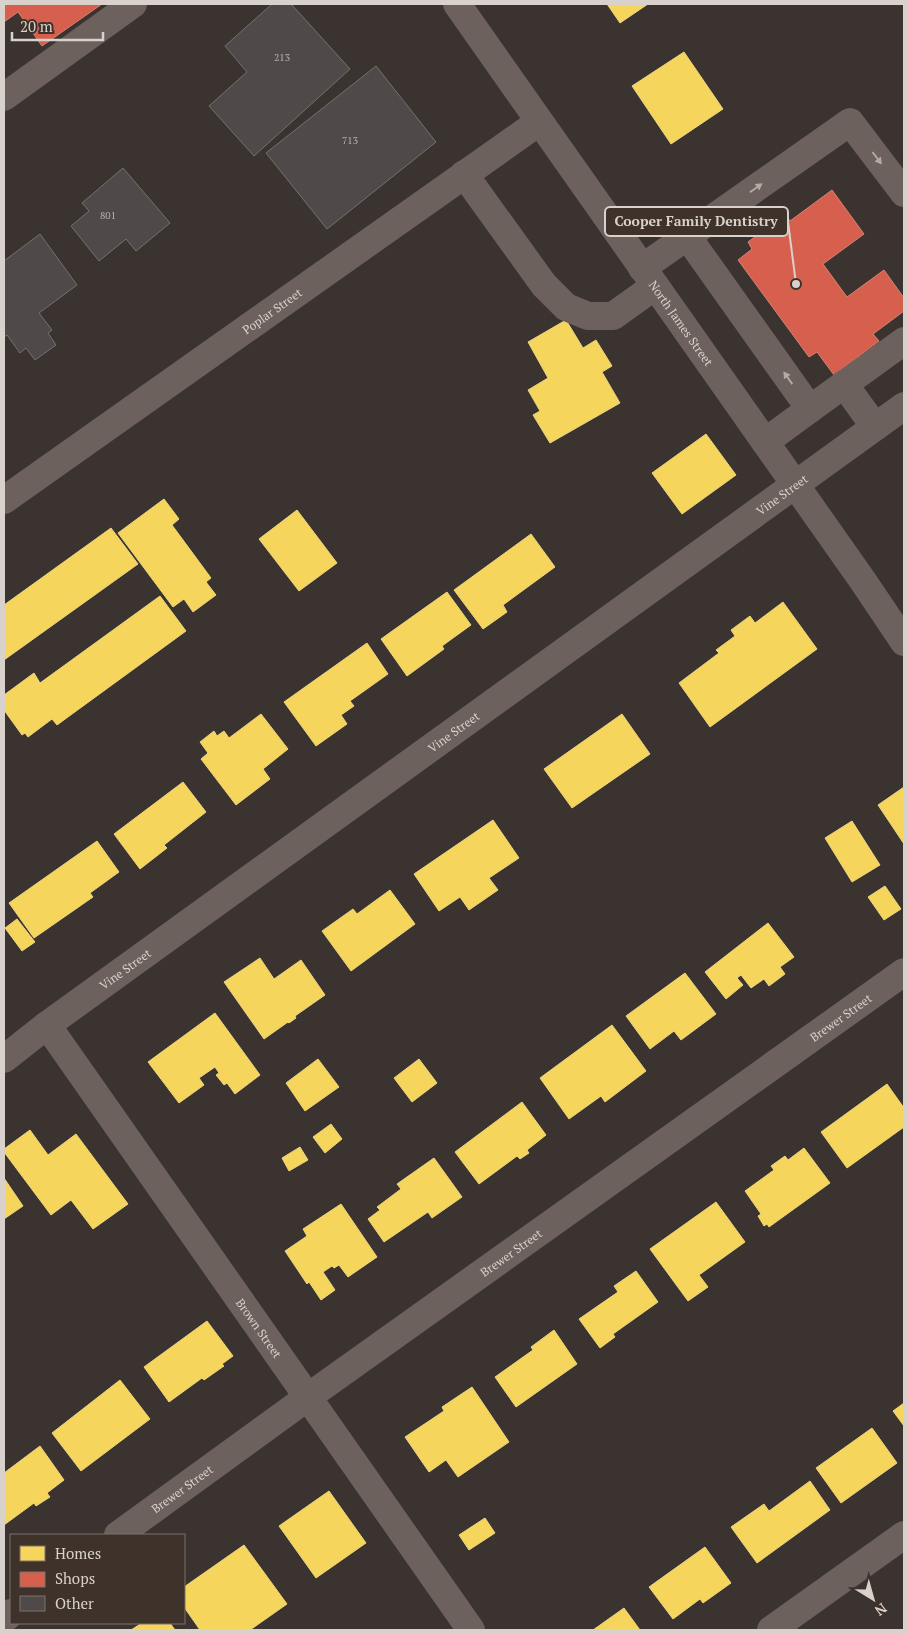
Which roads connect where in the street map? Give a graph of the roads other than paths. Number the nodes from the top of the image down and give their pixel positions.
1 (133, 4) edge
2 (457, 4) edge
3 (4, 97) edge
4 (539, 122) junction
5 (464, 174) junction
6 (904, 193) edge
7 (688, 236) junction
8 (648, 277) junction
9 (904, 341) edge
10 (844, 384) junction
11 (904, 406) edge
12 (810, 408) junction
13 (875, 427) junction
14 (765, 442) junction
15 (794, 484) junction
16 (4, 500) edge
17 (904, 642) edge
18 (904, 972) edge
19 (47, 1025) junction
20 (4, 1059) edge
21 (308, 1397) junction
22 (119, 1534) edge
23 (904, 1535) edge
24 (471, 1630) edge
25 (771, 1630) edge

1 - 3 street
2 - 4 street, North James Street
4 - 5 street, Poplar Street
4 - 8 street, North James Street
5 - 8 street
5 - 16 street, Poplar Street
7 -> 6 street
7 - 8 street
12 -> 7 street
8 - 14 street, North James Street
9 - 10 street
10 - 12 street
10 - 13 street
11 - 13 street, Vine Street
12 - 14 street
13 - 15 street, Vine Street
14 - 15 street, North James Street
15 - 17 street, North James Street
15 - 19 street, Vine Street
18 - 21 street, Brewer Street
19 - 20 street, Vine Street
19 - 21 street, Brown Street
21 - 22 street, Brewer Street
21 - 24 street, Brown Street
23 - 25 street

